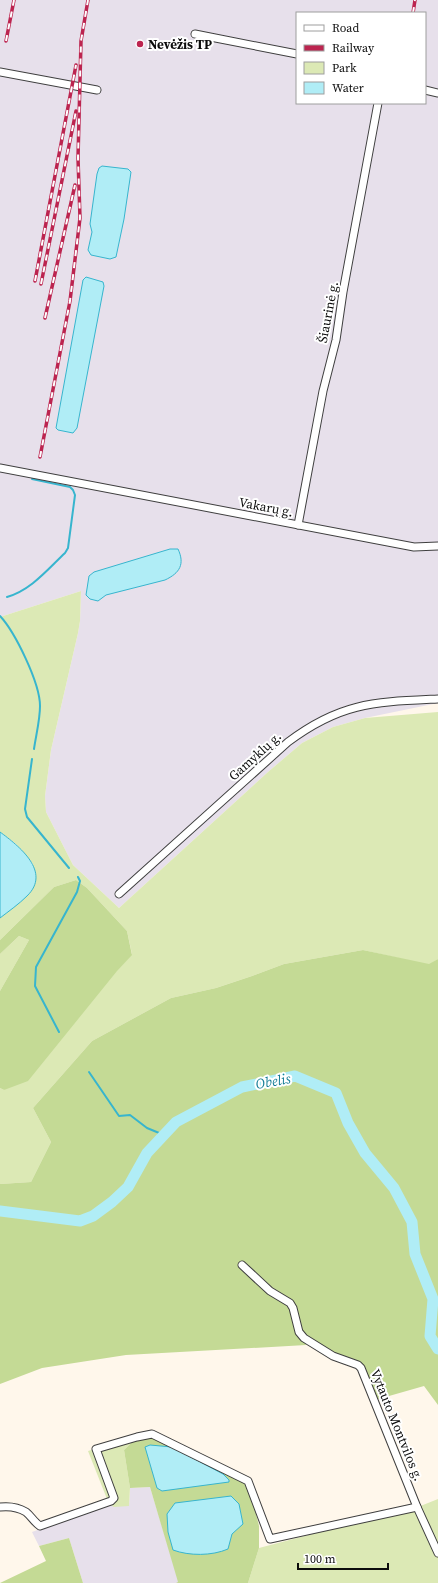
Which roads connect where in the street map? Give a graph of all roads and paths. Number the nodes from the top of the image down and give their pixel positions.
1 (195, 34) dead end
2 (296, 54) edge
3 (0, 72) edge
4 (97, 90) dead end
5 (426, 90) edge
6 (438, 93) edge
7 (378, 104) edge
8 (0, 468) edge
9 (298, 525) junction
10 (438, 546) edge
11 (438, 699) edge
12 (119, 894) dead end
13 (242, 1265) dead end
14 (0, 1507) edge
15 (417, 1507) junction
16 (438, 1553) edge

1 - 2 street
3 - 4 street
5 - 6 street
7 - 9 street, Šiaurinė g.
8 - 9 street, Vakarų g.
9 - 10 street, Vakarų g.
11 - 12 street, Gamyklų g.
13 - 15 street, Vytauto Montvilos g.
14 - 15 street
15 - 16 street, Vytauto Montvilos g.

